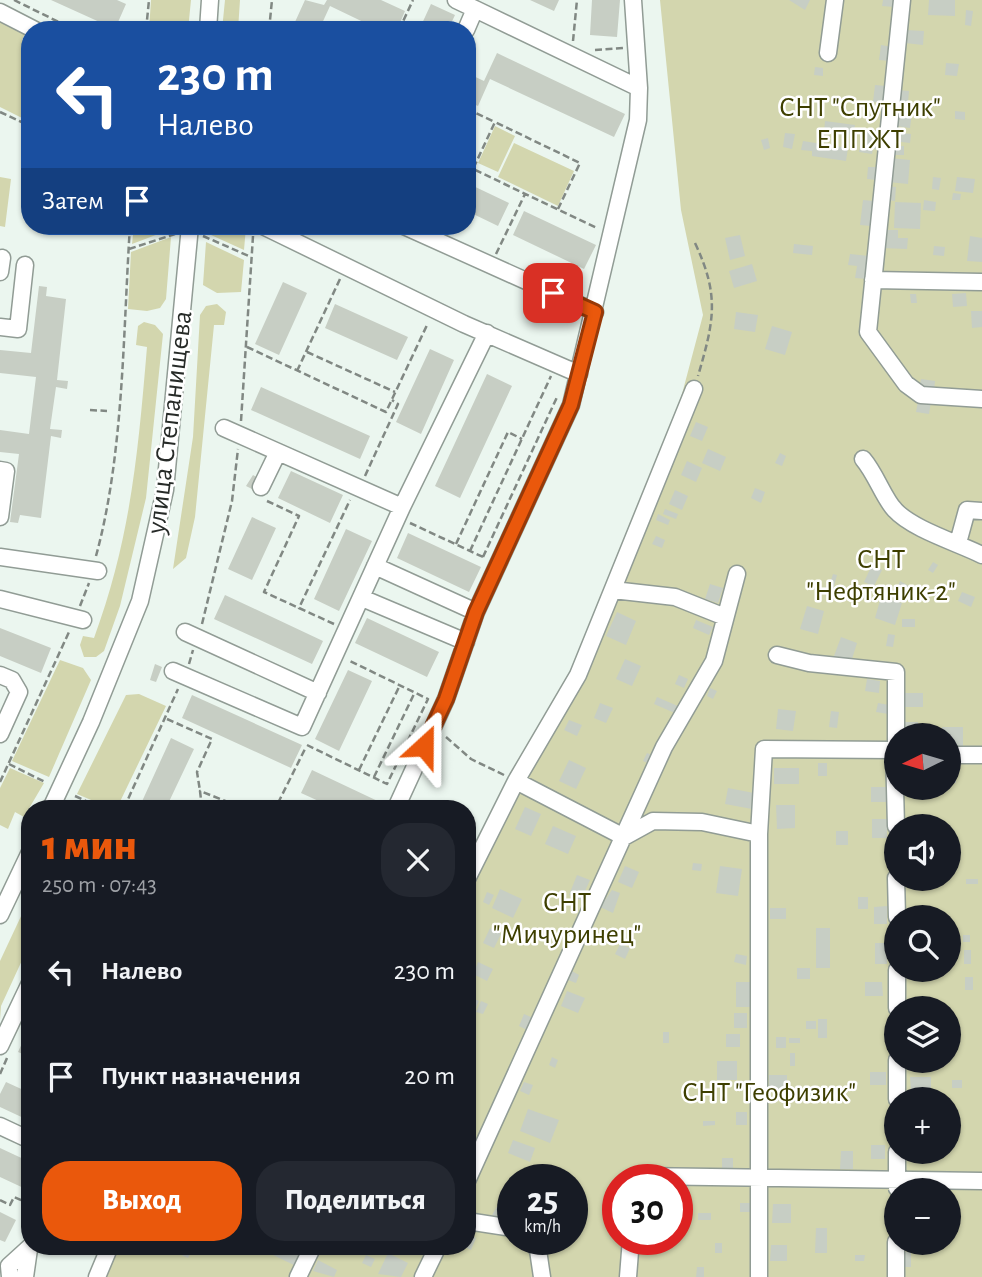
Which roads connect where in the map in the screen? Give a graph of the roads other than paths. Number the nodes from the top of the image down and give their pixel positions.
1 (210, 0) edge
2 (456, 0) edge
3 (633, 0) edge
4 (835, 0) edge
5 (902, 0) edge
6 (475, 9) junction
7 (0, 12) edge
8 (209, 21) edge
9 (470, 21) edge
10 (21, 23) edge
11 (828, 52) dead end
12 (639, 88) junction
13 (189, 235) edge
14 (282, 235) edge
15 (424, 235) edge
16 (25, 265) dead end
17 (873, 280) junction
18 (982, 282) edge
19 (595, 312) junction
20 (0, 327) edge
21 (487, 333) junction
22 (579, 373) junction
23 (694, 389) road end
24 (982, 399) edge
25 (223, 428) dead end
26 (278, 452) junction
27 (863, 459) dead end
28 (0, 470) edge
29 (261, 487) road end
30 (982, 511) edge
31 (400, 512) junction
32 (0, 517) edge
33 (958, 543) junction
34 (982, 555) edge
35 (0, 557) edge
36 (375, 566) junction
37 (95, 571) road end
38 (737, 574) dead end
39 (613, 590) junction
40 (362, 598) junction
41 (0, 599) edge
42 (476, 612) junction
43 (725, 617) junction
44 (79, 619) road end
45 (192, 634) road end
46 (466, 642) junction
47 (777, 655) dead end
48 (179, 673) road end
49 (0, 675) edge
50 (318, 692) junction
51 (895, 723) edge
52 (0, 734) edge
53 (884, 750) edge
54 (961, 755) edge
55 (982, 755) edge
56 (516, 781) junction
57 (55, 800) edge
58 (400, 800) edge
59 (760, 834) junction
60 (624, 837) junction
61 (476, 861) edge
62 (21, 871) edge
63 (0, 915) edge
64 (21, 1010) edge
65 (0, 1046) edge
66 (0, 1126) edge
67 (21, 1136) edge
68 (476, 1161) edge
69 (759, 1176) junction
70 (693, 1177) edge
71 (982, 1181) edge
72 (961, 1182) edge
73 (884, 1184) edge
74 (476, 1222) edge
75 (497, 1226) edge
76 (21, 1255) edge
77 (29, 1255) edge
78 (106, 1255) edge
79 (309, 1255) edge
80 (434, 1255) edge
81 (539, 1255) edge
82 (630, 1255) edge
83 (896, 1255) edge
84 (6, 1268) edge
85 (25, 1277) edge
86 (97, 1277) edge
87 (298, 1277) edge
88 (423, 1277) edge
89 (542, 1277) edge
90 (628, 1277) edge
91 (759, 1277) edge
92 (896, 1277) edge

1 - 8 street
2 - 6 street
3 - 12 street
4 - 11 street
5 - 17 street
6 - 9 street
6 - 12 street
7 - 10 street
12 - 19 street
13 - 57 street, улица Степанищева
14 - 21 street
15 - 19 street
16 - 20 street
17 - 18 street
17 - 24 street
19 - 22 street
21 - 22 street
21 - 31 street
22 - 42 street
23 - 39 street
25 - 26 street
26 - 29 street
26 - 31 street
27 - 33 street
28 - 32 street
30 - 33 street
31 - 36 street
33 - 34 street
35 - 37 street
36 - 40 street
36 - 42 street
38 - 43 street
39 - 43 street
39 - 56 street
40 - 46 street
40 - 50 street
41 - 44 street
42 - 46 street
43 - 60 street
45 - 50 street
46 - 58 street
47 - 51 street
48 - 50 street
49 - 52 street
53 - 59 street
54 - 55 street
56 - 60 street
56 - 61 street
59 - 60 street
59 - 69 street
60 - 68 street
62 - 63 street
64 - 65 street
66 - 67 street
69 - 70 street
69 - 73 street
69 - 91 street
71 - 72 street
74 - 75 street
76 - 84 street
77 - 85 street
78 - 86 street
79 - 87 street
80 - 88 street
81 - 89 street
82 - 90 street
83 - 92 street

